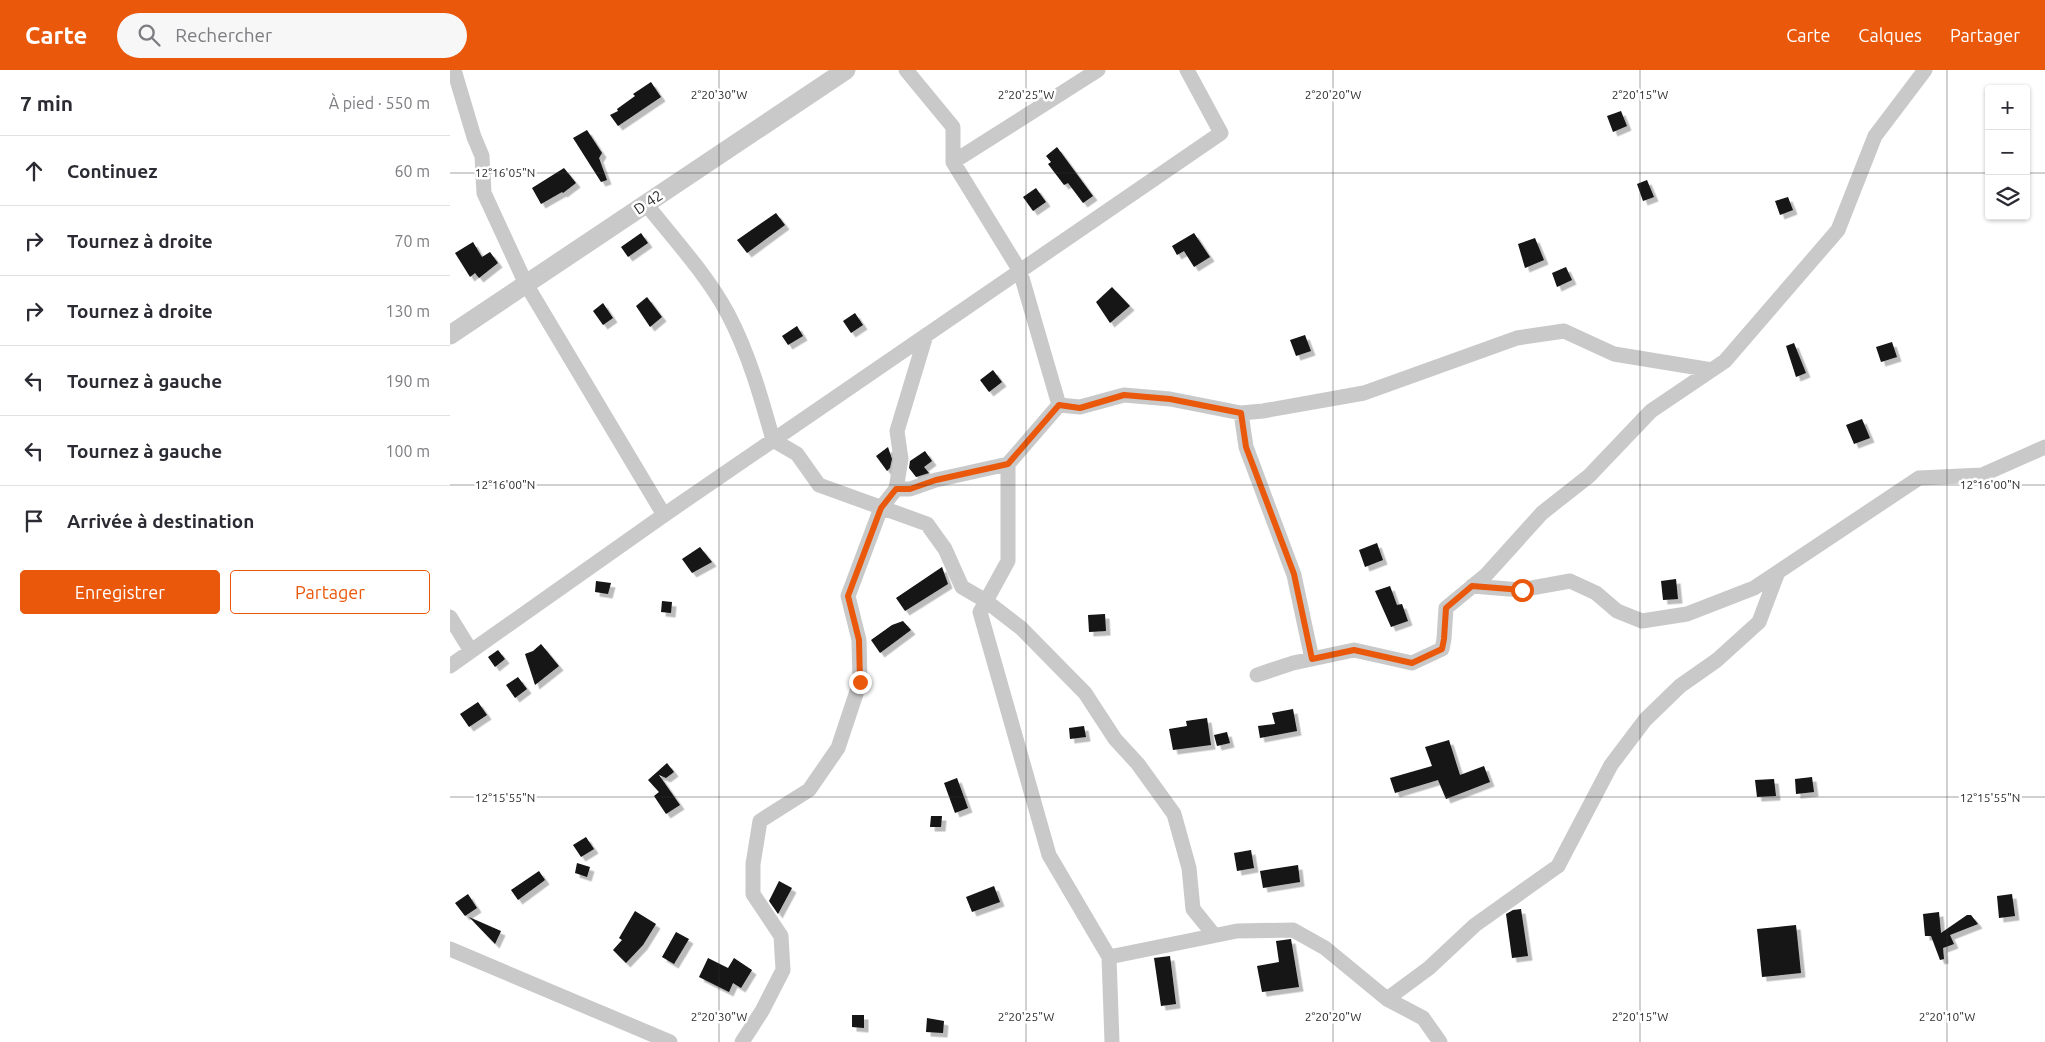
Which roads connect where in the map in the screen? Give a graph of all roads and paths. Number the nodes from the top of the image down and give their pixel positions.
1 (454, 70) edge
2 (846, 70) edge
3 (906, 70) edge
4 (1098, 70) edge
5 (1187, 70) edge
6 (1925, 70) edge
7 (953, 162) junction
8 (646, 204) junction
9 (1020, 271) junction
10 (526, 284) junction
11 (450, 335) edge
12 (926, 335) junction
13 (1712, 370) junction
14 (1059, 405) junction
15 (1241, 413) junction
16 (773, 440) junction
17 (2045, 447) edge
18 (1008, 464) junction
19 (896, 489) junction
20 (881, 508) junction
21 (664, 515) junction
22 (1778, 572) junction
23 (1472, 586) junction
24 (986, 601) junction
25 (450, 617) edge
26 (471, 651) junction
27 (1312, 659) junction
28 (450, 666) edge
29 (1257, 675) dead end
30 (1214, 935) junction
31 (450, 949) edge
32 (1109, 957) junction
33 (1388, 998) junction
34 (670, 1042) edge
35 (742, 1042) edge
36 (1112, 1042) edge
37 (1440, 1042) edge

1 - 10 street
2 - 8 street, D 42 / D 42
3 - 7 street
4 - 7 street
5 - 9 street
6 - 13 street
7 - 9 street
8 - 10 street, D 42 / D 42
8 - 16 street
9 - 12 street
9 - 14 street
10 - 11 street, D 42 / D 42
10 - 21 street
12 - 16 street
12 - 19 street
13 - 15 street
13 - 23 street
14 - 15 street
14 - 18 street
15 - 27 street
16 - 20 street
16 - 21 street
17 - 22 street
18 - 19 street
18 - 24 street
19 - 20 street
20 - 24 street
20 - 35 street
21 - 26 street
22 - 23 street
22 - 33 street
23 - 27 street
24 - 30 street
24 - 32 street
25 - 26 street
26 - 28 street
27 - 29 street
30 - 32 street
30 - 33 street
31 - 34 street
32 - 36 street
33 - 37 street

